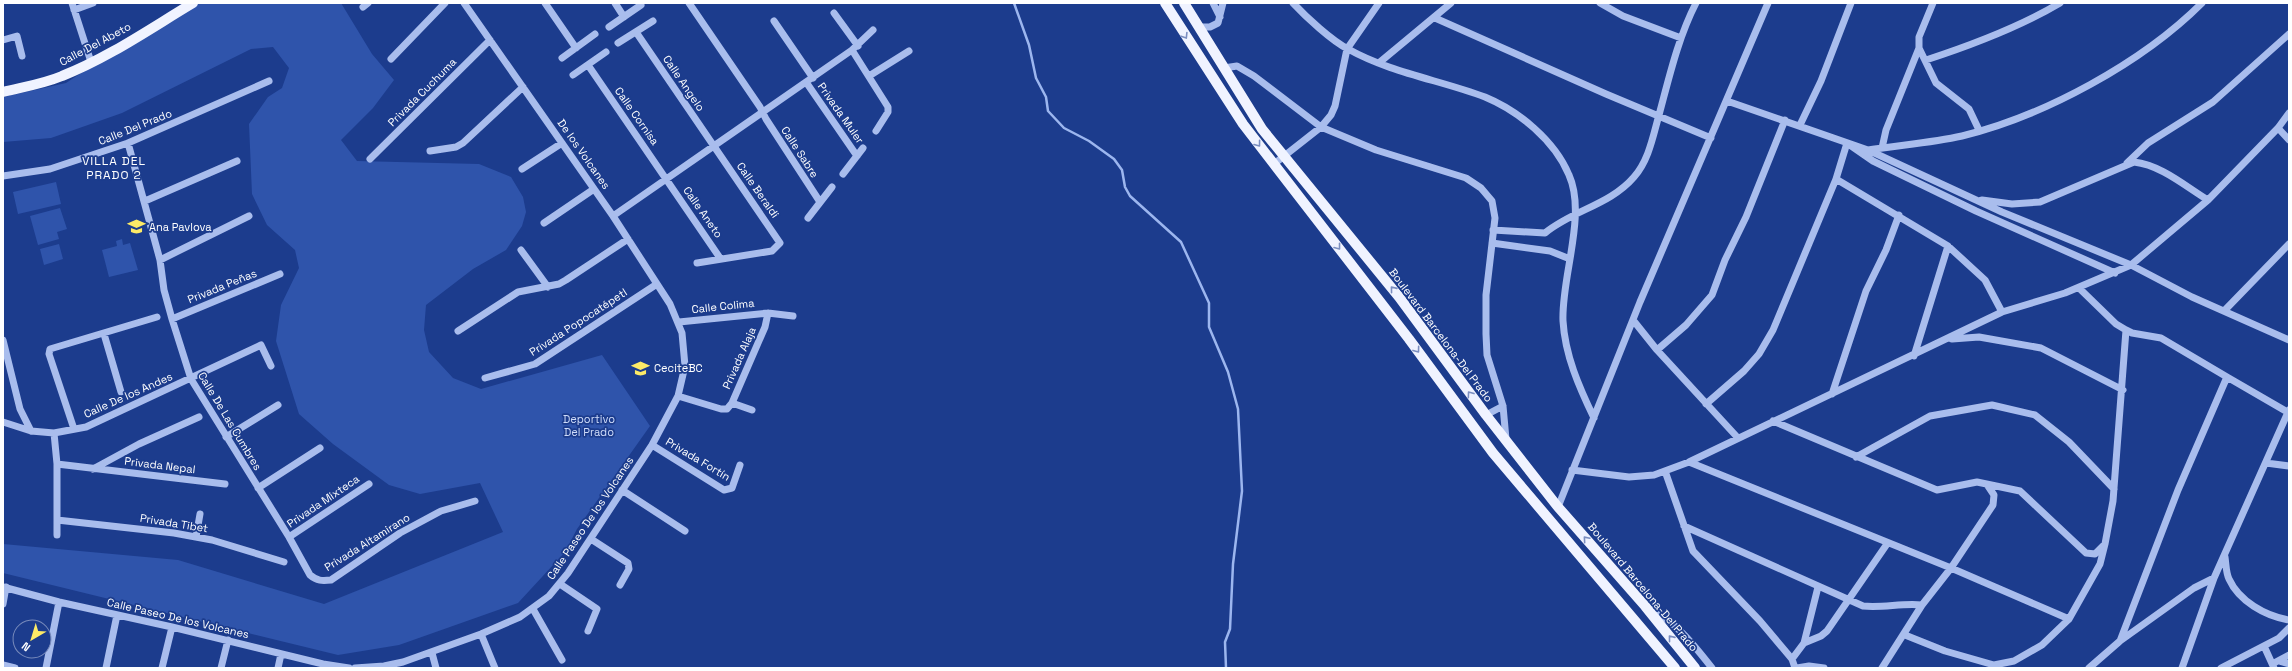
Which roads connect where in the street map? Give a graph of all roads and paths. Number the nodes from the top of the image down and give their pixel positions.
1 (93, 3) edge
2 (193, 3) edge
3 (445, 3) edge
4 (464, 3) edge
5 (545, 3) edge
6 (614, 3) edge
7 (689, 3) edge
8 (1165, 3) edge
9 (1184, 3) edge
10 (1213, 3) edge
11 (1223, 3) edge
12 (1293, 3) edge
13 (1379, 3) edge
14 (1451, 3) edge
15 (1600, 3) edge
16 (1696, 3) edge
17 (1768, 3) edge
18 (1851, 3) edge
19 (1933, 3) edge
20 (2060, 3) edge
21 (2202, 3) edge
22 (641, 5) dead end
23 (73, 6) edge
24 (834, 13) dead end
25 (624, 17) junction
26 (1220, 18) junction
27 (1435, 18) junction
28 (653, 21) dead end
29 (774, 22) dead end
30 (609, 27) dead end
31 (1198, 27) junction
32 (873, 30) dead end
33 (636, 32) junction
34 (595, 34) dead end
35 (2289, 34) edge
36 (1681, 38) junction
37 (3, 40) edge
38 (490, 40) junction
39 (618, 43) dead end
40 (858, 46) junction
41 (576, 48) junction
42 (1919, 48) junction
43 (1348, 49) junction
44 (852, 50) junction
45 (606, 52) dead end
46 (909, 52) dead end
47 (22, 56) dead end
48 (562, 58) dead end
49 (390, 60) dead end
50 (1926, 60) junction
51 (91, 62) junction
52 (1380, 62) junction
53 (588, 66) junction
54 (1224, 68) junction
55 (573, 75) dead end
56 (869, 76) junction
57 (813, 78) junction
58 (269, 80) dead end
59 (806, 82) junction
60 (523, 87) junction
61 (3, 92) edge
62 (1727, 100) junction
63 (762, 113) junction
64 (2289, 113) edge
65 (1659, 116) junction
66 (1785, 120) junction
67 (1800, 125) junction
68 (1321, 127) junction
69 (2278, 128) junction
70 (1979, 130) junction
71 (876, 131) dead end
72 (1711, 138) junction
73 (2289, 140) edge
74 (562, 143) junction
75 (1847, 143) junction
76 (128, 144) junction
77 (714, 146) junction
78 (863, 148) dead end
79 (1882, 148) junction
80 (1868, 150) junction
81 (430, 151) dead end
82 (857, 156) junction
83 (1286, 156) junction
84 (370, 159) dead end
85 (237, 161) dead end
86 (1274, 164) junction
87 (2125, 165) junction
88 (522, 169) dead end
89 (843, 174) dead end
90 (3, 176) edge
91 (667, 179) junction
92 (1836, 179) junction
93 (832, 187) dead end
94 (594, 188) junction
95 (1973, 199) junction
96 (2208, 200) junction
97 (145, 201) junction
98 (820, 202) junction
99 (1574, 215) junction
100 (1899, 215) junction
101 (249, 216) dead end
102 (613, 216) junction
103 (808, 218) dead end
104 (544, 223) dead end
105 (1493, 230) junction
106 (628, 239) junction
107 (1492, 243) junction
108 (2289, 244) edge
109 (1948, 246) junction
110 (521, 250) dead end
111 (720, 258) junction
112 (1570, 259) junction
113 (160, 260) junction
114 (697, 263) dead end
115 (2131, 265) junction
116 (2115, 273) junction
117 (280, 274) dead end
118 (658, 284) junction
119 (548, 287) junction
120 (2079, 288) junction
121 (2225, 310) junction
122 (2002, 312) junction
123 (768, 313) junction
124 (793, 316) dead end
125 (157, 317) dead end
126 (172, 318) junction
127 (1633, 320) junction
128 (679, 322) junction
129 (2126, 330) junction
130 (458, 331) dead end
131 (104, 334) junction
132 (1948, 339) junction
133 (3, 340) edge
134 (2289, 340) edge
135 (1657, 350) junction
136 (1914, 356) junction
137 (271, 366) dead end
138 (2227, 377) junction
139 (485, 378) dead end
140 (191, 379) junction
141 (2123, 390) junction
142 (121, 392) dead end
143 (1832, 394) junction
144 (678, 396) junction
145 (732, 403) junction
146 (1706, 404) junction
147 (278, 405) dead end
148 (1503, 406) junction
149 (752, 410) dead end
150 (2289, 412) edge
151 (1486, 415) junction
152 (199, 416) dead end
153 (1594, 418) junction
154 (1773, 421) junction
155 (3, 422) edge
156 (74, 429) junction
157 (31, 431) junction
158 (54, 433) junction
159 (226, 438) junction
160 (1738, 438) junction
161 (1506, 442) junction
162 (652, 445) junction
163 (320, 448) dead end
164 (1856, 457) junction
165 (1689, 462) junction
166 (2266, 463) junction
167 (57, 464) junction
168 (740, 465) dead end
169 (2289, 466) edge
170 (93, 469) junction
171 (1572, 470) junction
172 (1665, 471) junction
173 (225, 484) dead end
174 (369, 484) dead end
175 (1988, 486) junction
176 (258, 488) junction
177 (622, 490) junction
178 (2114, 490) junction
179 (474, 501) dead end
180 (1558, 507) junction
181 (200, 514) dead end
182 (57, 520) junction
183 (1684, 526) junction
184 (685, 531) dead end
185 (57, 535) dead end
186 (196, 537) junction
187 (289, 537) junction
188 (591, 539) junction
189 (1887, 544) junction
190 (2105, 544) junction
191 (2225, 556) junction
192 (284, 562) dead end
193 (1951, 568) junction
194 (2214, 578) junction
195 (315, 579) joint
196 (560, 584) junction
197 (620, 585) dead end
198 (5, 587) edge
199 (1818, 587) junction
200 (1849, 600) junction
201 (59, 602) junction
202 (3, 604) edge
203 (1922, 605) junction
204 (1645, 606) junction
205 (533, 609) junction
206 (117, 615) junction
207 (2069, 619) junction
208 (2289, 620) edge
209 (172, 626) junction
210 (2289, 628) edge
211 (588, 631) dead end
212 (481, 634) junction
213 (1905, 635) junction
214 (228, 640) junction
215 (2120, 640) junction
216 (1804, 643) junction
217 (2264, 646) junction
218 (432, 652) junction
219 (281, 654) junction
220 (2289, 655) edge
221 (1792, 659) junction
222 (562, 660) dead end
223 (2276, 664) edge
224 (2289, 664) edge
225 (3, 665) edge
226 (15, 668) edge
227 (46, 668) edge
228 (106, 668) edge
229 (162, 668) edge
230 (221, 668) edge
231 (278, 668) edge
232 (341, 668) edge
233 (349, 668) edge
234 (355, 668) edge
235 (367, 668) edge
236 (436, 668) edge
237 (495, 668) edge
238 (1675, 668) edge
239 (1695, 668) edge
240 (1712, 668) edge
241 (1796, 668) edge
242 (1824, 668) edge
243 (1882, 668) edge
244 (2089, 668) edge
245 (2182, 668) edge
246 (2221, 668) edge

1 - 23 street
2 - 51 main road, Calle Del Abeto
3 - 49 street
4 - 38 street, De los Volcanes
5 - 41 street
6 - 25 street
7 - 63 street, Calle Sabre
8 -> 86 main road
9 - 31 main road, Boulevard Barcelona-Del Prado
10 - 26 street
11 - 26 street
12 - 43 street
13 - 43 street
14 - 27 street
15 - 36 street
16 - 36 street
17 - 62 street
18 - 67 street
19 - 42 street
20 - 50 street
21 - 70 street
22 - 25 street
23 - 51 street
24 - 40 street
25 - 30 street
26 - 31 street
27 - 52 street
27 - 65 street
28 - 33 street
29 - 57 street
31 - 54 main road, Boulevard Barcelona-Del Prado
32 - 40 street
33 - 39 street
33 - 77 street, Calle Angelo
34 - 41 street
35 - 87 street
36 - 65 street
37 - 47 street
38 - 60 street, De los Volcanes
38 - 84 street, Privada Cuchuma
40 - 44 street
41 - 48 street
42 - 50 street
42 - 79 street
43 - 52 street
43 - 68 street
44 - 56 street
44 - 57 street
45 - 53 street
46 - 56 street
50 - 70 street
51 - 61 main road, Calle Del Abeto
52 - 99 street
53 - 55 street
53 - 91 street, Calle Cornisa
54 - 68 street
54 - 83 main road, Boulevard Barcelona-Del Prado
56 - 71 street
57 - 59 street
58 - 76 street, Calle Del Prado
59 - 63 street
59 - 82 street, Privada Muler
60 - 74 street, De los Volcanes
60 - 81 street
62 - 66 street
62 - 72 street
63 - 77 street
63 - 98 street, Calle Sabre
64 - 69 street
65 - 72 street
65 - 99 street
66 - 67 street
66 - 135 street
67 - 75 street
68 - 83 street
68 - 105 street
69 - 73 street
69 - 96 street
70 - 79 street
72 - 127 street
74 - 88 street
74 - 94 street, De los Volcanes
75 - 80 street
75 - 92 street
75 - 116 street
76 - 90 street, Calle Del Prado
76 - 97 street, Calle De Las Cumbres
77 - 91 street
77 - 111 street, Calle Beraldi
78 - 82 street
79 - 80 street
80 - 95 street
82 - 89 street
83 - 86 street
151 -> 83 main road, Boulevard Barcelona-Del Prado
85 - 97 street
86 -> 238 main road
87 - 95 street
87 - 96 street
91 - 102 street
91 - 111 street, Calle Aneto
92 - 100 street
92 - 146 street
93 - 98 street
94 - 102 street, De los Volcanes
94 - 104 street
95 - 115 street
96 - 115 street
97 - 113 street, Calle De Las Cumbres
98 - 103 street
99 - 105 street
99 - 112 street
100 - 109 street
100 - 143 street
101 - 113 street
102 - 106 street, De los Volcanes
105 - 107 street
106 - 118 street, De los Volcanes
106 - 119 street
107 - 112 street
107 - 148 street
108 - 121 street
109 - 122 street
109 - 136 street
110 - 119 street
111 - 114 street
112 - 153 street
113 - 126 street, Calle De Las Cumbres
115 - 116 street
115 - 121 street
116 - 120 street
117 - 126 street, Privada Peñas
118 - 128 street, De los Volcanes
118 - 139 street, Privada Popocatépetl
119 - 130 street
120 - 122 street
120 - 129 street
121 - 134 street
122 - 132 street
123 - 124 street, Calle Colima
123 - 128 street, Calle Colima
123 - 145 street, Privada Alaja
125 - 131 street
126 - 140 street, Calle De Las Cumbres
127 - 135 street
127 - 153 street
128 - 144 street, Calle Paseo De los Volcanes
129 - 138 street
129 - 141 street
131 - 142 street
131 - 156 street
132 - 136 street
132 - 141 street
133 - 157 street
135 - 146 street
136 - 143 street
137 - 140 street, Calle De los Andes
138 - 150 street
138 - 215 street
140 - 156 street, Calle De los Andes
140 - 159 street, Calle De Las Cumbres
141 - 178 street
143 - 154 street
144 - 145 street, Privada Alaja
144 - 162 street, Calle Paseo De los Volcanes
145 - 149 street
146 - 160 street
147 - 159 street
148 - 151 street
148 - 161 street
150 - 166 street
151 - 161 main road, Boulevard Barcelona-Del Prado
152 - 170 street, Privada Nepal
153 - 171 street
154 - 160 street
154 - 164 street
155 - 157 street, Calle De los Andes
156 - 158 street, Calle De los Andes
157 - 158 street, Calle De los Andes
158 - 167 street
159 - 176 street, Calle De Las Cumbres
160 - 165 street
161 - 180 main road, Boulevard Barcelona-Del Prado
162 - 168 street, Privada Fortín
162 - 177 street, Calle Paseo De los Volcanes
163 - 176 street
164 - 175 street
164 - 178 street
165 - 172 street
165 - 189 street
166 - 169 street
166 - 191 street
167 - 170 street, Privada Nepal
167 - 182 street
170 - 173 street, Privada Nepal
171 - 172 street
171 - 180 street
172 - 183 street
174 - 187 street, Privada Mixteca
175 - 190 street
175 - 193 street
176 - 187 street, Calle De Las Cumbres
177 - 184 street
177 - 188 street, Calle Paseo De los Volcanes
178 - 190 street
179 - 195 street, Privada Altamirano
204 -> 180 main road, Boulevard Barcelona-Del Prado
181 - 186 street
182 - 185 street
182 - 186 street, Privada Tibet
183 - 199 street
183 - 221 street
186 - 192 street, Privada Tibet
187 - 195 street, Calle De Las Cumbres
188 - 196 street, Calle Paseo De los Volcanes
188 - 197 street
189 - 193 street
189 - 200 street
190 - 207 street
191 - 194 street
191 - 208 street
193 - 203 street
193 - 207 street
194 - 215 street
194 - 245 street
196 - 205 street, Calle Paseo De los Volcanes
196 - 211 street
198 - 201 street, Calle Paseo De los Volcanes
198 - 202 street
199 - 200 street
199 - 216 street
200 - 203 street
200 - 216 street
201 - 206 street, Calle Paseo De los Volcanes
201 - 227 street
203 - 213 street
239 -> 204 main road, Boulevard Barcelona-Del Prado
204 - 240 street
205 - 212 street, Calle Paseo De los Volcanes
205 - 222 street
206 - 209 street, Calle Paseo De los Volcanes
206 - 228 street
207 - 213 street
209 - 214 street, Calle Paseo De los Volcanes
209 - 229 street
210 - 217 street
212 - 218 street, Calle Paseo De los Volcanes
212 - 237 street
213 - 243 street
214 - 219 street, Calle Paseo De los Volcanes
214 - 230 street
215 - 244 street
216 - 221 street
217 - 223 street
217 - 246 street
218 - 235 street, Calle Paseo De los Volcanes
218 - 236 street
219 - 231 street
219 - 232 street, Calle Paseo De los Volcanes
220 - 223 street
221 - 241 street
223 - 224 street
225 - 226 street
232 - 233 street, Calle Paseo De los Volcanes
234 - 235 street, Calle Paseo De los Volcanes
241 - 242 street

